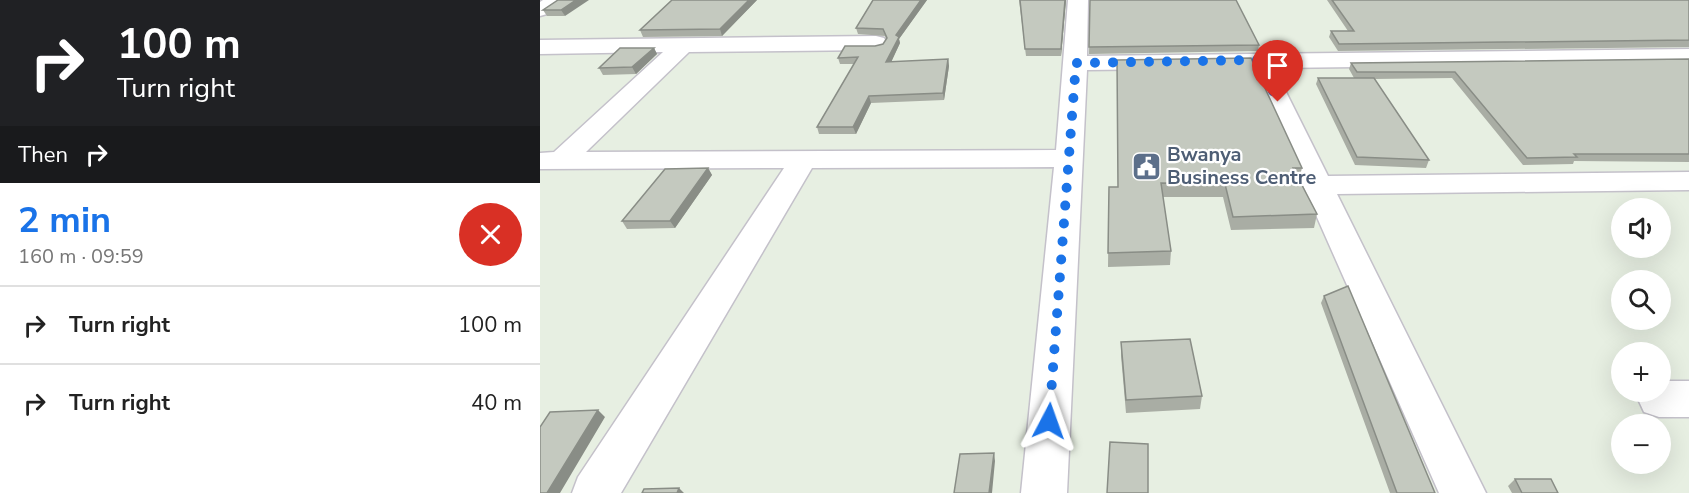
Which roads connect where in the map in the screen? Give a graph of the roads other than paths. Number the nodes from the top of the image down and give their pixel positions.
1 (557, 0) edge
2 (1078, 0) edge
3 (540, 10) edge
4 (876, 43) edge
5 (682, 45) junction
6 (540, 46) edge
7 (1689, 56) edge
8 (1259, 60) junction
9 (1076, 63) junction
10 (1069, 158) junction
11 (803, 160) junction
12 (550, 161) edge
13 (1689, 181) edge
14 (1318, 185) junction
15 (595, 493) edge
16 (1044, 493) edge
17 (1463, 493) edge

1 - 3 street
2 - 9 street
4 - 5 street
5 - 6 street
5 - 12 street
7 - 8 street
8 - 9 street
8 - 14 street
9 - 10 street
10 - 11 street
10 - 16 street
11 - 12 street
11 - 15 street
13 - 14 street
14 - 17 street

